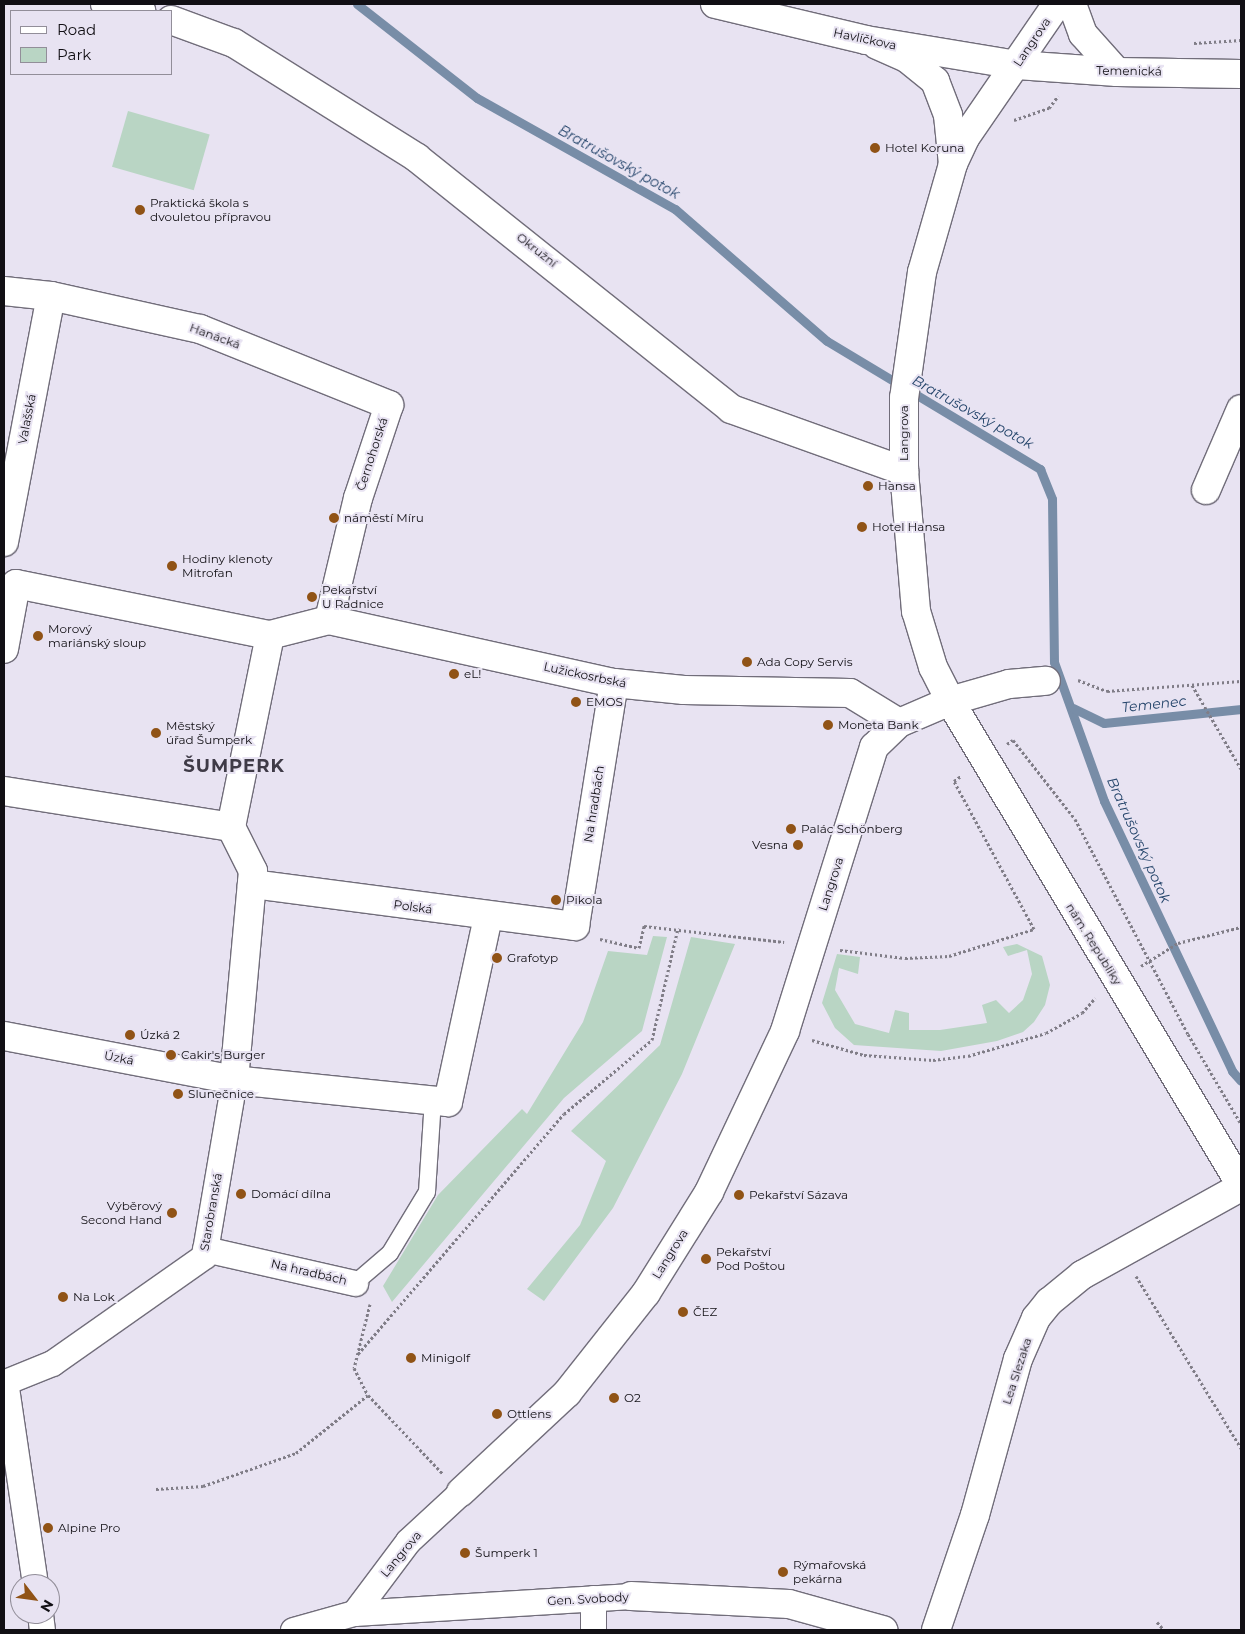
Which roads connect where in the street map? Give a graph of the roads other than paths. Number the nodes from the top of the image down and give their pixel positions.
1 (105, 4) edge
2 (715, 4) edge
3 (1057, 4) edge
4 (1072, 4) edge
5 (136, 10) edge
6 (172, 20) edge
7 (866, 40) junction
8 (1017, 65) junction
9 (1117, 72) junction
10 (1241, 74) edge
11 (953, 164) junction
12 (4, 291) edge
13 (51, 296) junction
14 (389, 405) joint
15 (1241, 409) edge
16 (904, 471) junction
17 (1206, 490) dead end
18 (4, 542) edge
19 (4, 548) edge
20 (16, 584) junction
21 (329, 620) junction
22 (270, 635) junction
23 (4, 649) edge
24 (1046, 681) dead end
25 (614, 683) junction
26 (950, 701) junction
27 (898, 723) junction
28 (4, 791) edge
29 (231, 826) junction
30 (252, 884) junction
31 (488, 917) junction
32 (587, 932) joint
33 (4, 1036) edge
34 (234, 1080) junction
35 (433, 1100) junction
36 (1241, 1186) edge
37 (205, 1249) junction
38 (355, 1283) joint
39 (5, 1382) edge
40 (461, 1492) joint
41 (34, 1574) edge
42 (631, 1596) joint
43 (593, 1598) junction
44 (354, 1613) junction
45 (293, 1630) edge
46 (592, 1630) edge
47 (883, 1630) edge
48 (936, 1630) edge

1 - 5 street
2 - 7 street, Havlíčkova
3 - 8 street, Langrova
4 - 9 street
6 - 16 street, Okružní
7 - 8 street, Havlíčkova
7 - 11 street
8 - 9 street, Temenická
8 - 11 street, Langrova
9 - 10 street, Temenická
11 - 16 street, Langrova
12 - 13 street, Hanácká
13 - 14 street, Hanácká
13 - 18 street, Valašská
14 - 21 street, Černohorská
15 - 17 street
16 - 26 street, Langrova
19 - 20 street
20 - 22 street
20 - 23 street
21 - 22 street, Lužickosrbská
21 - 25 street, Lužickosrbská
22 - 29 street
24 - 26 street
25 - 27 street, Lužickosrbská
25 - 32 street, Na hradbách
26 - 27 street, Langrova
26 - 36 street, nám. Republiky
27 - 40 street, Langrova
28 - 29 street
29 - 30 street, Starobranská
30 - 31 street, Polská
30 - 34 street, Starobranská
31 - 32 street, Polská
31 - 35 street
33 - 34 street, Úzká
34 - 35 street
34 - 37 street, Starobranská
35 - 38 lane, Na hradbách
36 - 48 street, Lea Slezaka
37 - 38 street, Na hradbách
37 - 39 street, Starobranská
39 - 41 street, Starobranská
40 - 44 street, Langrova
42 - 43 street, Gen. Svobody
42 - 47 street, Gen. Svobody
43 - 44 street, Gen. Svobody
43 - 46 street
44 - 45 street, Gen. Svobody

